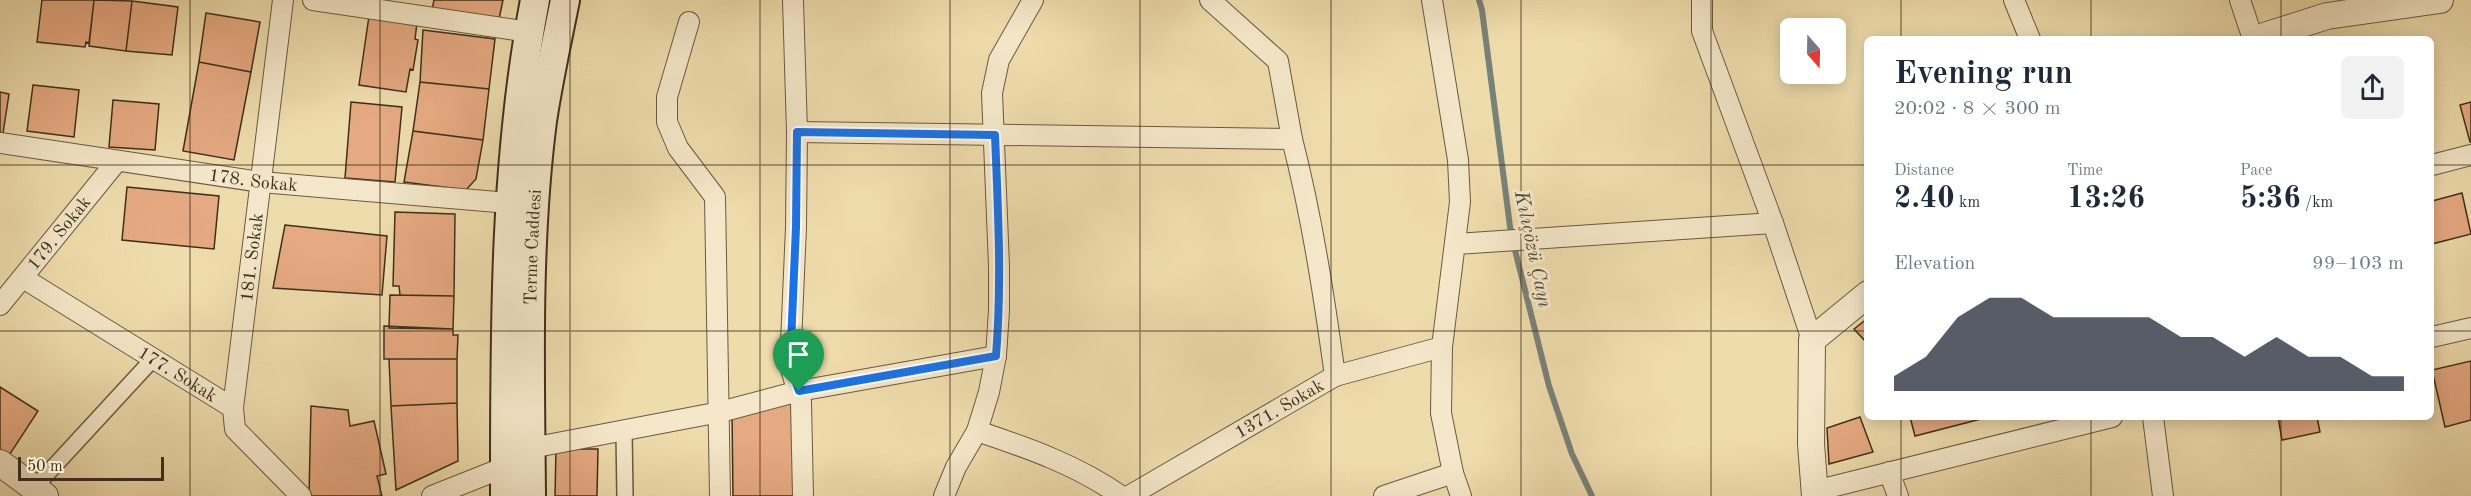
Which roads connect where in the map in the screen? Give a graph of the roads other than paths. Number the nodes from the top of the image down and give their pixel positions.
1 (283, 0) edge
2 (312, 0) edge
3 (535, 0) edge
4 (564, 0) edge
5 (793, 0) edge
6 (1033, 0) edge
7 (1210, 0) edge
8 (1432, 0) edge
9 (1702, 0) edge
10 (2014, 0) edge
11 (2240, 0) edge
12 (2440, 0) edge
13 (688, 22) dead end
14 (529, 32) junction
15 (2282, 34) edge
16 (2029, 36) edge
17 (2253, 36) edge
18 (797, 132) junction
19 (995, 135) junction
20 (1292, 139) junction
21 (0, 143) edge
22 (2471, 155) edge
23 (117, 161) junction
24 (2434, 164) edge
25 (261, 182) junction
26 (509, 203) junction
27 (1773, 223) junction
28 (1456, 244) junction
29 (23, 278) junction
30 (1864, 297) edge
31 (0, 305) edge
32 (2471, 327) edge
33 (2434, 336) edge
34 (1812, 340) junction
35 (1442, 347) junction
36 (996, 356) junction
37 (153, 359) junction
38 (1335, 376) junction
39 (799, 391) junction
40 (232, 408) junction
41 (720, 412) junction
42 (2100, 420) edge
43 (2153, 420) edge
44 (977, 431) junction
45 (624, 432) junction
46 (531, 448) junction
47 (0, 463) edge
48 (505, 467) junction
49 (1889, 472) junction
50 (1453, 473) junction
51 (40, 492) edge
52 (1815, 493) edge
53 (301, 496) edge
54 (432, 496) edge
55 (505, 496) edge
56 (531, 496) edge
57 (625, 496) edge
58 (720, 496) edge
59 (803, 496) edge
60 (944, 496) edge
61 (1121, 496) edge
62 (1129, 496) edge
63 (1384, 496) edge
64 (1461, 496) edge
65 (1898, 496) edge
66 (2163, 496) edge

1 - 25 street, 181. Sokak
2 - 14 street
3 - 14 main road, Terme Caddesi
4 - 46 main road, Terme Caddesi
5 - 18 street
6 - 19 street
7 - 20 street
8 - 28 street
9 - 27 street
10 - 16 street
11 - 17 street
12 - 15 street
13 - 41 street
14 - 26 main road, Terme Caddesi
18 - 19 street
18 - 39 street
19 - 20 street
19 - 36 street
20 - 38 street
21 - 23 street, 178. Sokak
22 - 24 street
23 - 25 street, 178. Sokak
23 - 29 street, 179. Sokak
25 - 26 street, 178. Sokak
25 - 40 street, 181. Sokak
26 - 48 main road, Terme Caddesi
27 - 28 street
27 - 34 street
28 - 35 street
29 - 31 street, 179. Sokak
29 - 37 street, 177. Sokak
30 - 34 street
32 - 33 street
34 - 52 street
35 - 38 street, 1371. Sokak
35 - 50 street
36 - 39 street
36 - 44 street
37 - 40 street, 177. Sokak
37 - 51 street
38 - 62 street, 1371. Sokak
39 - 41 street
39 - 59 street
40 - 53 street, 177. Sokak
41 - 45 street
41 - 58 street
42 - 49 street
43 - 66 street
44 - 60 street
44 - 61 street
45 - 46 street
45 - 57 street
46 - 56 main road, Terme Caddesi
47 - 51 street
48 - 54 street
48 - 55 main road, Terme Caddesi
49 - 52 street
49 - 65 street
50 - 63 street
50 - 64 street

